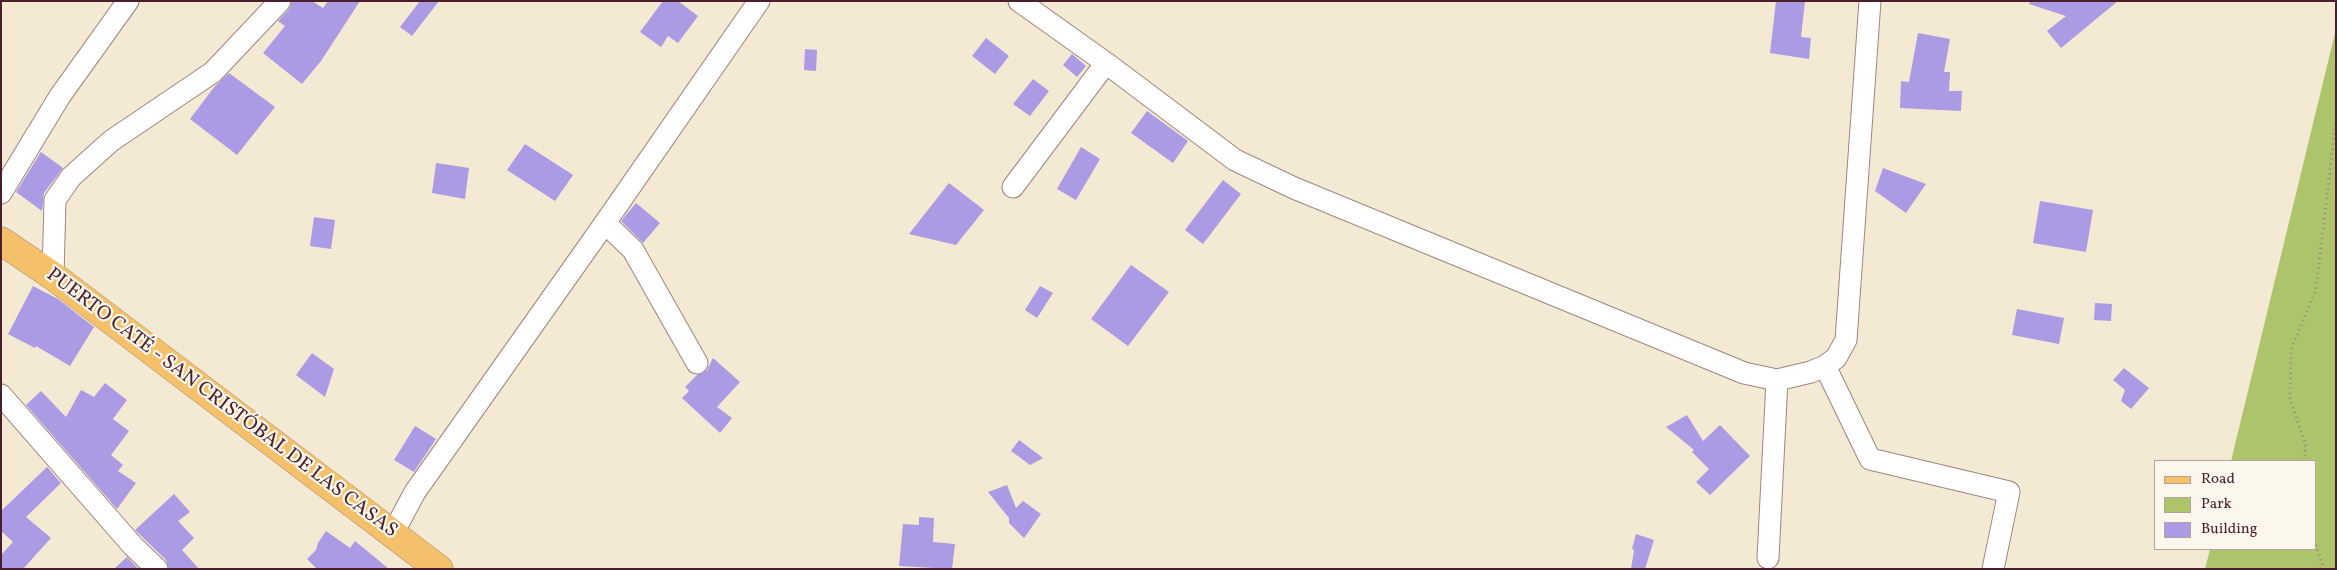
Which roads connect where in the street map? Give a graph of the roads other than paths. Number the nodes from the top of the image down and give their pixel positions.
1 (128, 1) edge
2 (280, 1) edge
3 (758, 1) edge
4 (1019, 1) edge
5 (1870, 1) edge
6 (1106, 63) junction
7 (1013, 187) dead end
8 (1, 193) edge
9 (605, 223) junction
10 (1, 241) edge
11 (53, 276) junction
12 (697, 363) dead end
13 (1825, 366) junction
14 (1777, 380) junction
15 (1, 395) edge
16 (393, 533) junction
17 (1768, 558) dead end
18 (157, 569) edge
19 (439, 569) edge
20 (1993, 569) edge

1 - 8 street
2 - 11 street
3 - 9 street
4 - 6 street
5 - 13 street
6 - 7 street
6 - 14 street
9 - 12 street
9 - 16 street
10 - 11 main road, PUERTO CATÉ - SAN CRISTÓBAL DE LAS CASAS
11 - 16 main road, PUERTO CATÉ - SAN CRISTÓBAL DE LAS CASAS
13 - 14 street
13 - 20 street
14 - 17 street
15 - 18 street
16 - 19 main road, PUERTO CATÉ - SAN CRISTÓBAL DE LAS CASAS

